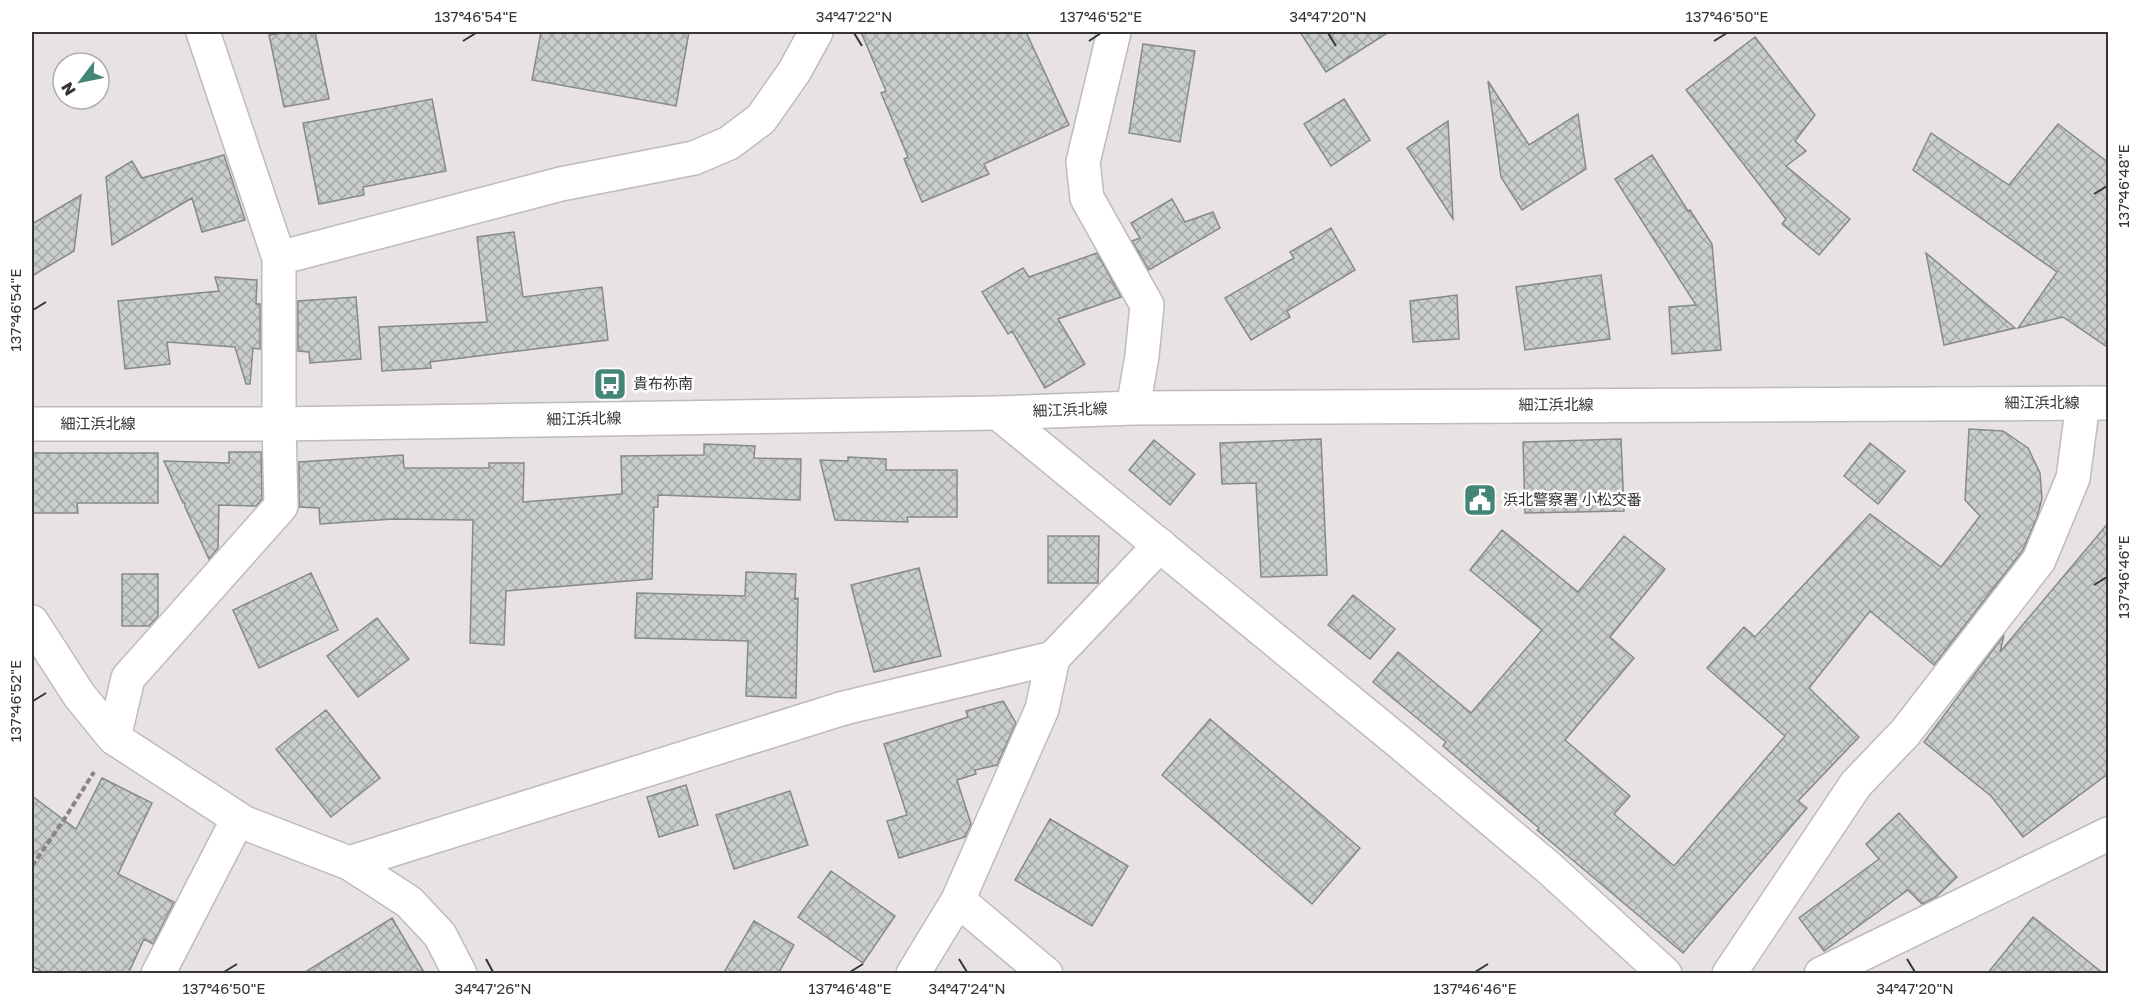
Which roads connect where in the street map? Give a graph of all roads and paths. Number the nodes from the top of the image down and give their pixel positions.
1 (203, 32) edge
2 (816, 32) edge
3 (1114, 32) edge
4 (279, 258) junction
5 (2096, 403) edge
6 (1133, 408) junction
7 (998, 413) junction
8 (32, 424) edge
9 (279, 424) junction
10 (1160, 545) junction
11 (32, 622) edge
12 (1053, 658) junction
13 (114, 738) junction
14 (238, 819) junction
15 (2109, 834) edge
16 (349, 863) junction
17 (32, 866) edge
18 (958, 900) junction
19 (158, 974) edge
20 (460, 974) edge
21 (913, 974) edge
22 (1046, 974) edge
23 (1665, 974) edge
24 (1729, 974) edge
25 (1821, 974) edge

1 - 4 street
2 - 4 street
3 - 6 street
4 - 9 street
5 - 6 street, 細江浜北線
5 - 24 street
6 - 7 street, 細江浜北線
7 - 9 street, 細江浜北線
7 - 10 street
8 - 9 street, 細江浜北線
9 - 13 street
10 - 12 street
10 - 23 street
11 - 13 street
12 - 16 street
12 - 18 street
13 - 14 street
13 - 17 path
14 - 16 street
14 - 19 street
15 - 25 street
16 - 20 street
18 - 21 street
18 - 22 street

